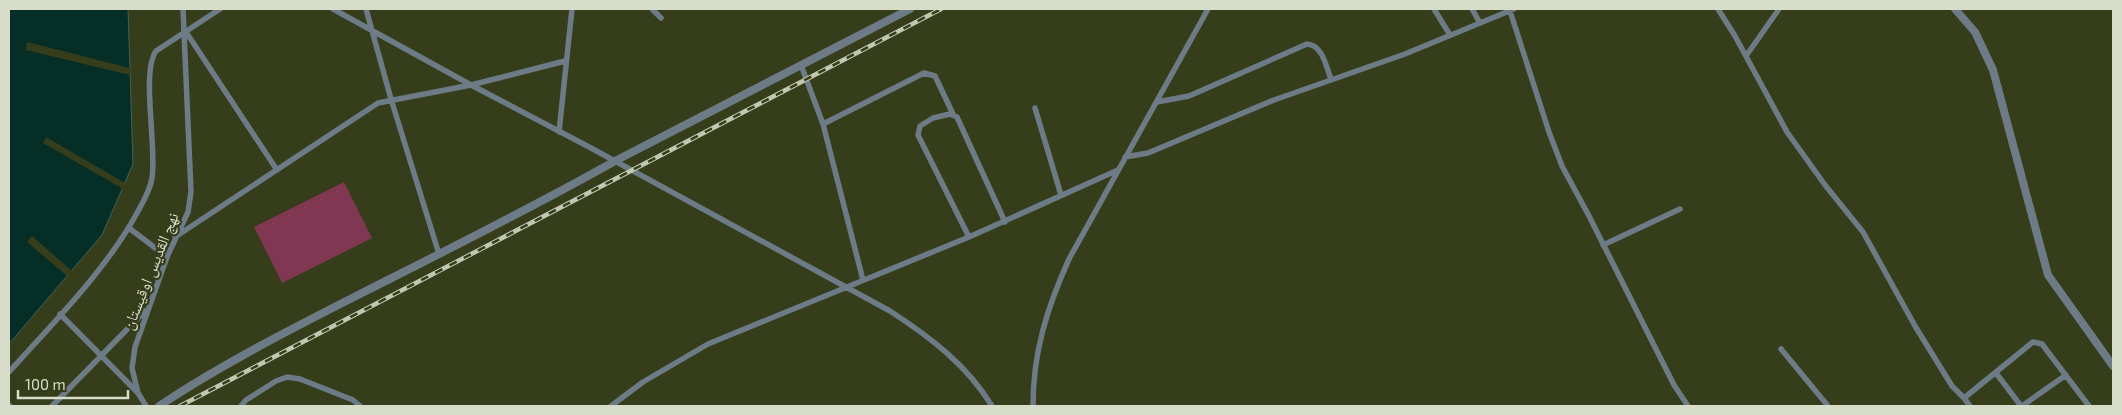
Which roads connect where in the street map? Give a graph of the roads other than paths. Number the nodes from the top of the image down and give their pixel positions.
1 (184, 9) edge
2 (220, 9) edge
3 (333, 9) edge
4 (366, 9) edge
5 (572, 9) edge
6 (652, 9) edge
7 (910, 9) edge
8 (1208, 9) edge
9 (1434, 9) edge
10 (1472, 9) edge
11 (1718, 9) edge
12 (1779, 9) edge
13 (1956, 9) edge
14 (1512, 10) edge
15 (661, 18) dead end
16 (1480, 23) junction
17 (373, 30) junction
18 (186, 32) junction
19 (1450, 35) junction
20 (1746, 56) junction
21 (565, 61) junction
22 (801, 65) junction
23 (1331, 80) junction
24 (471, 86) junction
25 (391, 100) junction
26 (1157, 102) junction
27 (1035, 108) dead end
28 (953, 114) junction
29 (823, 124) junction
30 (559, 132) junction
31 (1125, 157) junction
32 (615, 161) junction
33 (277, 170) junction
34 (1118, 170) junction
35 (1061, 195) junction
36 (1680, 209) dead end
37 (1005, 222) junction
38 (129, 228) junction
39 (175, 237) junction
40 (969, 237) junction
41 (1603, 245) junction
42 (439, 254) junction
43 (167, 257) junction
44 (862, 280) junction
45 (846, 287) junction
46 (147, 310) junction
47 (60, 314) junction
48 (1781, 350) dead end
49 (102, 357) junction
50 (2113, 366) edge
51 (9, 372) edge
52 (1996, 373) junction
53 (2066, 376) junction
54 (138, 393) junction
55 (1964, 398) junction
56 (52, 406) edge
57 (146, 406) edge
58 (160, 406) edge
59 (241, 406) edge
60 (360, 406) edge
61 (614, 406) edge
62 (992, 406) edge
63 (1033, 406) edge
64 (1688, 406) edge
65 (1828, 406) edge
66 (1970, 406) edge
67 (2021, 406) edge
68 (2088, 406) edge

1 - 18 street, نهج القديس اوقيستان
2 - 18 street
3 - 17 street
4 - 17 street
5 - 21 street
6 - 15 street
7 - 22 street
8 - 26 street
9 - 19 street
10 - 16 street
11 - 20 street
12 - 20 street
13 - 50 street
14 - 16 street
14 - 41 street
16 - 19 street
17 - 24 street
17 - 25 street
18 - 33 street
18 - 38 street
18 - 39 street, نهج القديس اوقيستان
19 - 23 street
20 - 55 street
21 - 24 street
21 - 30 street
22 - 29 street
22 - 32 street
23 - 26 street
23 - 31 street
24 - 25 street
24 - 30 street
25 - 33 street
25 - 42 street
26 - 31 street
27 - 35 street
28 - 29 street
28 - 37 street
28 - 40 street
29 - 44 street
30 - 32 street
31 - 34 street
32 - 42 street
32 - 45 street
33 - 39 street
34 - 35 street
34 - 63 street
35 - 37 street
36 - 41 street
37 - 40 street
38 - 43 street
38 - 47 street
39 - 43 street, نهج القديس اوقيستان
40 - 44 street
41 - 64 street
42 - 58 street
43 - 46 street, نهج القديس اوقيستان
44 - 45 street
45 - 61 street
45 - 62 street
46 - 49 street
46 - 54 street, نهج القديس اوقيستان
47 - 49 street
47 - 51 street
48 - 65 street
49 - 54 street
49 - 56 street
52 - 53 street
52 - 55 street
52 - 67 street
53 - 67 street
53 - 68 street
54 - 57 street
55 - 66 street
59 - 60 street

